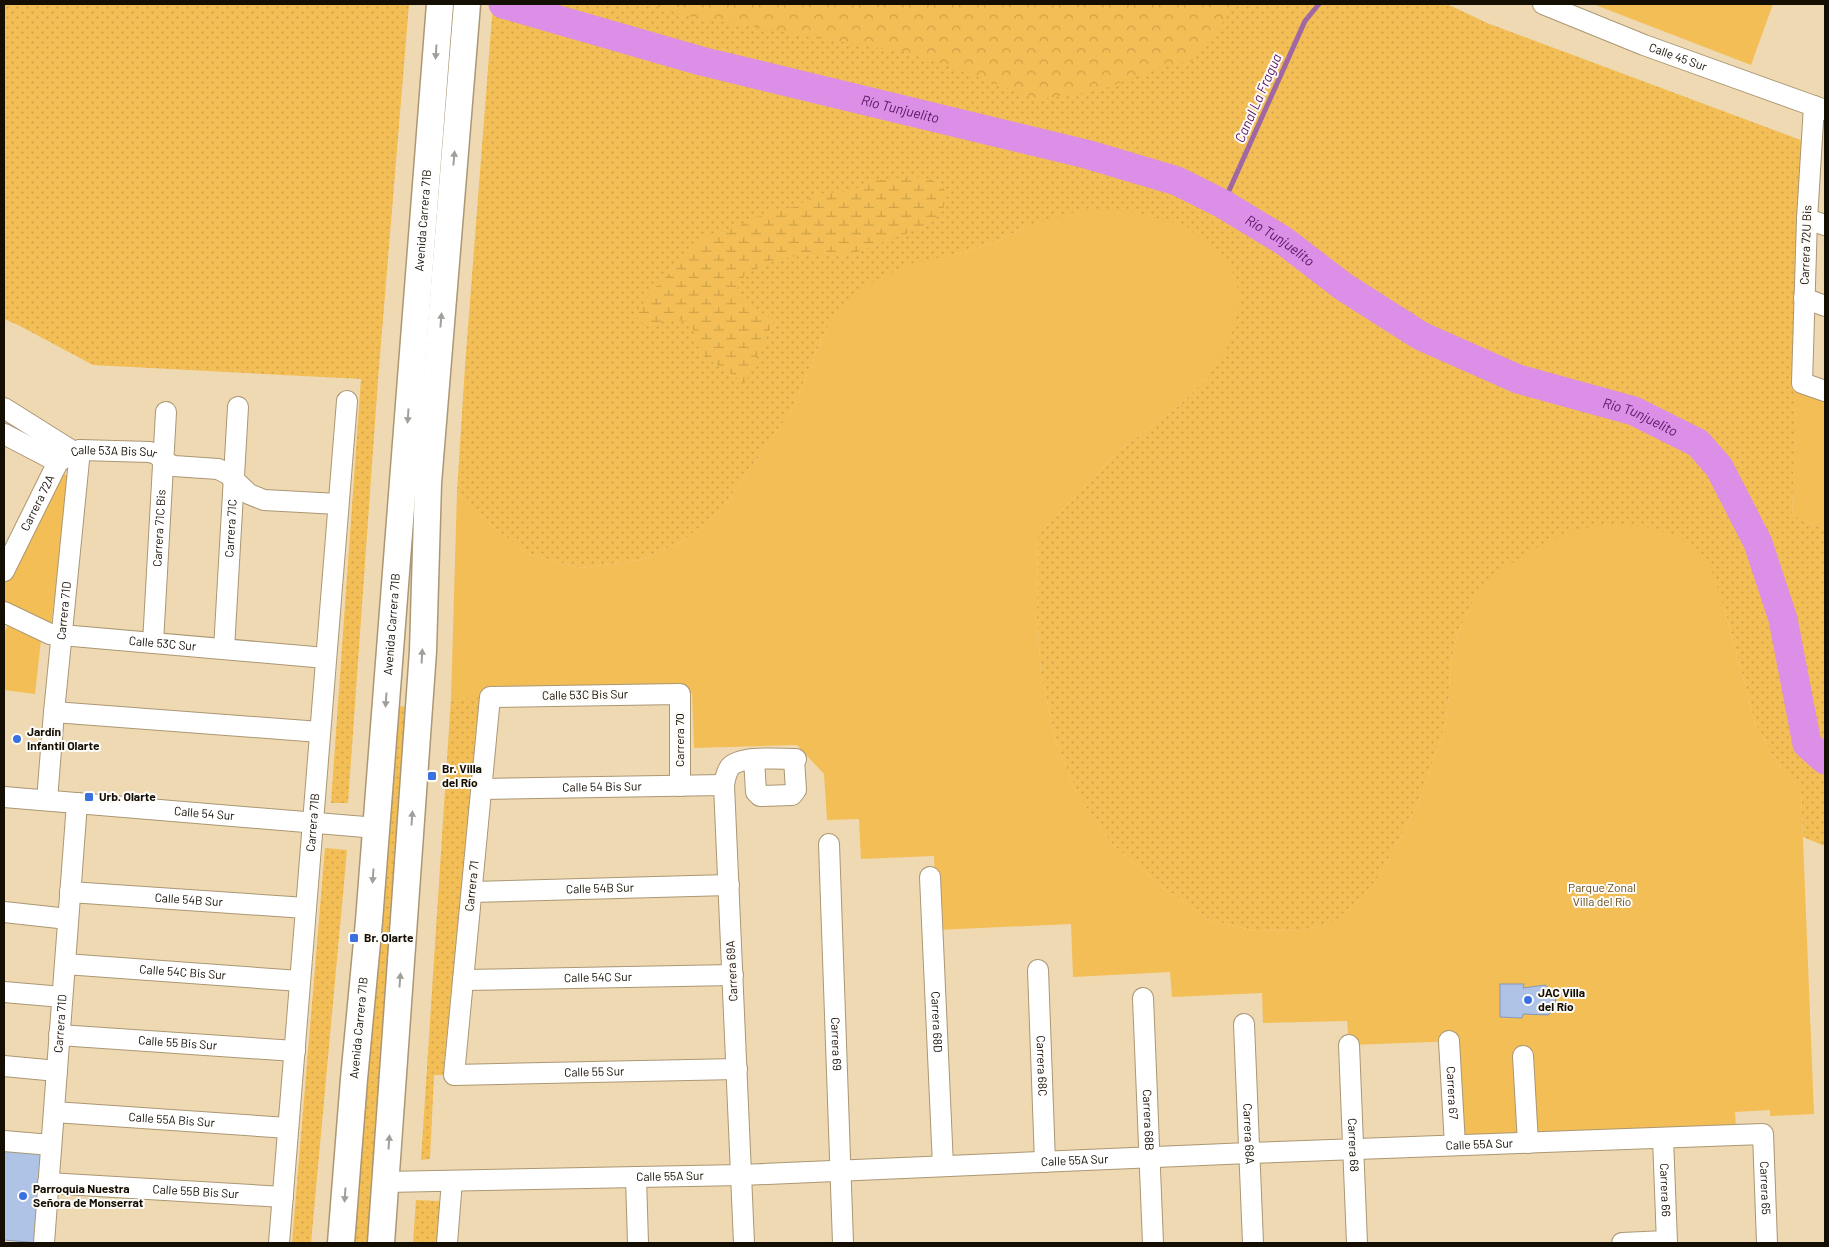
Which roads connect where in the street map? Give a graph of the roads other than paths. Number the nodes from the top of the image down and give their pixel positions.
1 (440, 4) edge
2 (467, 4) edge
3 (1544, 4) edge
4 (1820, 108) edge
5 (1825, 123) edge
6 (1816, 222) edge
7 (1804, 298) junction
8 (1825, 306) edge
9 (424, 368) junction
10 (1825, 391) edge
11 (347, 401) dead end
12 (238, 407) dead end
13 (4, 408) edge
14 (166, 412) dead end
15 (4, 434) edge
16 (70, 455) junction
17 (163, 461) junction
18 (234, 481) junction
19 (338, 504) junction
20 (10, 538) edge
21 (4, 571) edge
22 (4, 612) edge
23 (61, 636) junction
24 (153, 644) junction
25 (224, 649) junction
26 (326, 658) junction
27 (680, 694) joint
28 (490, 697) joint
29 (54, 712) junction
30 (320, 732) junction
31 (754, 759) junction
32 (724, 785) junction
33 (680, 786) junction
34 (482, 789) junction
35 (4, 797) edge
36 (47, 800) junction
37 (77, 803) junction
38 (313, 822) junction
39 (377, 828) junction
40 (829, 844) dead end
41 (930, 877) dead end
42 (728, 885) junction
43 (70, 892) junction
44 (472, 892) junction
45 (306, 908) junction
46 (4, 912) edge
47 (68, 919) junction
48 (65, 964) junction
49 (1038, 970) dead end
50 (733, 975) junction
51 (300, 980) junction
52 (463, 980) junction
53 (4, 992) edge
54 (62, 997) junction
55 (1143, 998) dead end
56 (1244, 1024) dead end
57 (59, 1035) junction
58 (1449, 1041) dead end
59 (1349, 1046) dead end
60 (295, 1051) junction
61 (1523, 1056) dead end
62 (4, 1066) edge
63 (737, 1069) junction
64 (56, 1071) junction
65 (454, 1075) joint
66 (54, 1112) junction
67 (288, 1128) junction
68 (1763, 1134) joint
69 (1663, 1138) junction
70 (4, 1141) edge
71 (1528, 1142) junction
72 (51, 1145) junction
73 (1455, 1145) junction
74 (1354, 1149) junction
75 (1249, 1153) junction
76 (1150, 1157) junction
77 (1045, 1162) junction
78 (942, 1166) junction
79 (841, 1171) junction
80 (742, 1175) junction
81 (636, 1177) junction
82 (452, 1180) junction
83 (386, 1182) junction
84 (48, 1183) junction
85 (283, 1197) junction
86 (1666, 1242) edge
87 (44, 1243) edge
88 (279, 1243) edge
89 (341, 1243) edge
90 (381, 1243) edge
91 (447, 1243) edge
92 (638, 1243) edge
93 (744, 1243) edge
94 (844, 1243) edge
95 (1153, 1243) edge
96 (1253, 1243) edge
97 (1357, 1243) edge
98 (1622, 1243) edge
99 (1767, 1243) edge

1 -> 9 main road, Avenida Carrera 71B
9 -> 2 main road, Avenida Carrera 71B
3 - 4 street, Calle 45 Sur
4 - 5 street
4 - 6 street, Carrera 72U Bis
6 - 7 street, Carrera 72U Bis
7 - 8 street
7 - 10 street, Carrera 72U Bis
9 -> 39 main road, Avenida Carrera 71B
83 -> 9 main road, Avenida Carrera 71B
11 - 19 street, Carrera 71B
12 - 18 street, Carrera 71C
13 - 16 street
14 - 17 street, Carrera 71C Bis
15 - 16 street, Calle 53A Bis Sur
16 - 17 street, Calle 53A Bis Sur
16 - 20 street, Carrera 72A
16 - 23 street, Carrera 71D
17 - 18 street, Calle 53A Bis Sur
17 - 24 street, Carrera 71C Bis
18 - 19 street, Calle 53A Bis Sur
18 - 25 street, Carrera 71C
19 - 26 street, Carrera 71B
20 - 21 street, Carrera 72A
22 - 23 street, Calle 53C Sur
23 - 24 street, Calle 53C Sur
23 - 29 street, Carrera 71D
24 - 25 street, Calle 53C Sur
25 - 26 street, Calle 53C Sur
26 - 30 street, Carrera 71B
27 - 28 street, Calle 53C Bis Sur
27 - 33 street, Carrera 70
28 - 34 street, Carrera 71
29 - 30 street
29 - 36 street, Carrera 71D
30 - 38 street, Carrera 71B
31 - 31 street, Carrera 69A
31 - 32 street, Carrera 69A
32 - 33 street, Calle 54 Bis Sur
32 - 42 street, Carrera 69A
33 - 34 street, Calle 54 Bis Sur
34 - 44 street, Carrera 71
35 - 36 street, Calle 54 Sur
36 - 37 street, Calle 54 Sur
37 - 38 street, Calle 54 Sur
37 - 43 street, Carrera 71D
38 - 39 street, Calle 54 Sur
38 - 45 street, Carrera 71B
39 -> 89 main road, Avenida Carrera 71B
40 - 79 street, Carrera 69
41 - 78 street, Carrera 68D
42 - 44 street, Calle 54B Sur
42 - 50 street, Carrera 69A
43 - 45 street, Calle 54B Sur
43 - 47 street, Carrera 71D
44 - 52 street, Carrera 71
45 - 51 street, Carrera 71B
46 - 47 street
47 - 48 street, Carrera 71D
48 - 51 street, Calle 54C Bis Sur
48 - 54 street, Carrera 71D
49 - 77 street, Carrera 68C
50 - 52 street, Calle 54C Sur
50 - 63 street, Carrera 69A
51 - 60 street, Carrera 71B
52 - 65 street, Carrera 71
53 - 54 street
54 - 57 street, Carrera 71D
55 - 76 street, Carrera 68B
56 - 75 street, Carrera 68A
57 - 60 street, Calle 55 Bis Sur
57 - 64 street, Carrera 71D
58 - 73 street, Carrera 67
59 - 74 street, Carrera 68
60 - 67 street, Carrera 71B
61 - 71 street
62 - 64 street
63 - 65 street, Calle 55 Sur
63 - 80 street, Carrera 69A
64 - 66 street, Carrera 71D
66 - 67 street, Calle 55A Bis Sur
66 - 72 street, Carrera 71D
67 - 85 street, Carrera 71B
68 - 69 street, Calle 55A Sur
68 - 99 street, Carrera 65
69 - 71 street, Calle 55A Sur
69 - 86 street, Carrera 66
70 - 72 street
71 - 73 street, Calle 55A Sur
72 - 84 street, Carrera 71D
73 - 74 street, Calle 55A Sur
74 - 75 street, Calle 55A Sur
74 - 97 street, Carrera 68
75 - 76 street, Calle 55A Sur
75 - 96 street, Carrera 68A
76 - 77 street, Calle 55A Sur
76 - 95 street, Carrera 68B
77 - 78 street, Calle 55A Sur
78 - 79 street, Calle 55A Sur
79 - 80 street, Calle 55A Sur
79 - 94 street, Carrera 69
80 - 81 street, Calle 55A Sur
80 - 93 street, Carrera 69A
81 - 82 street, Calle 55A Sur
81 - 92 street
82 - 83 street, Calle 55A Sur
82 - 91 street
83 - 90 main road, Avenida Carrera 71B
84 - 85 street, Calle 55B Bis Sur
84 - 87 street, Carrera 71D
85 - 88 street, Carrera 71B
86 - 98 street

